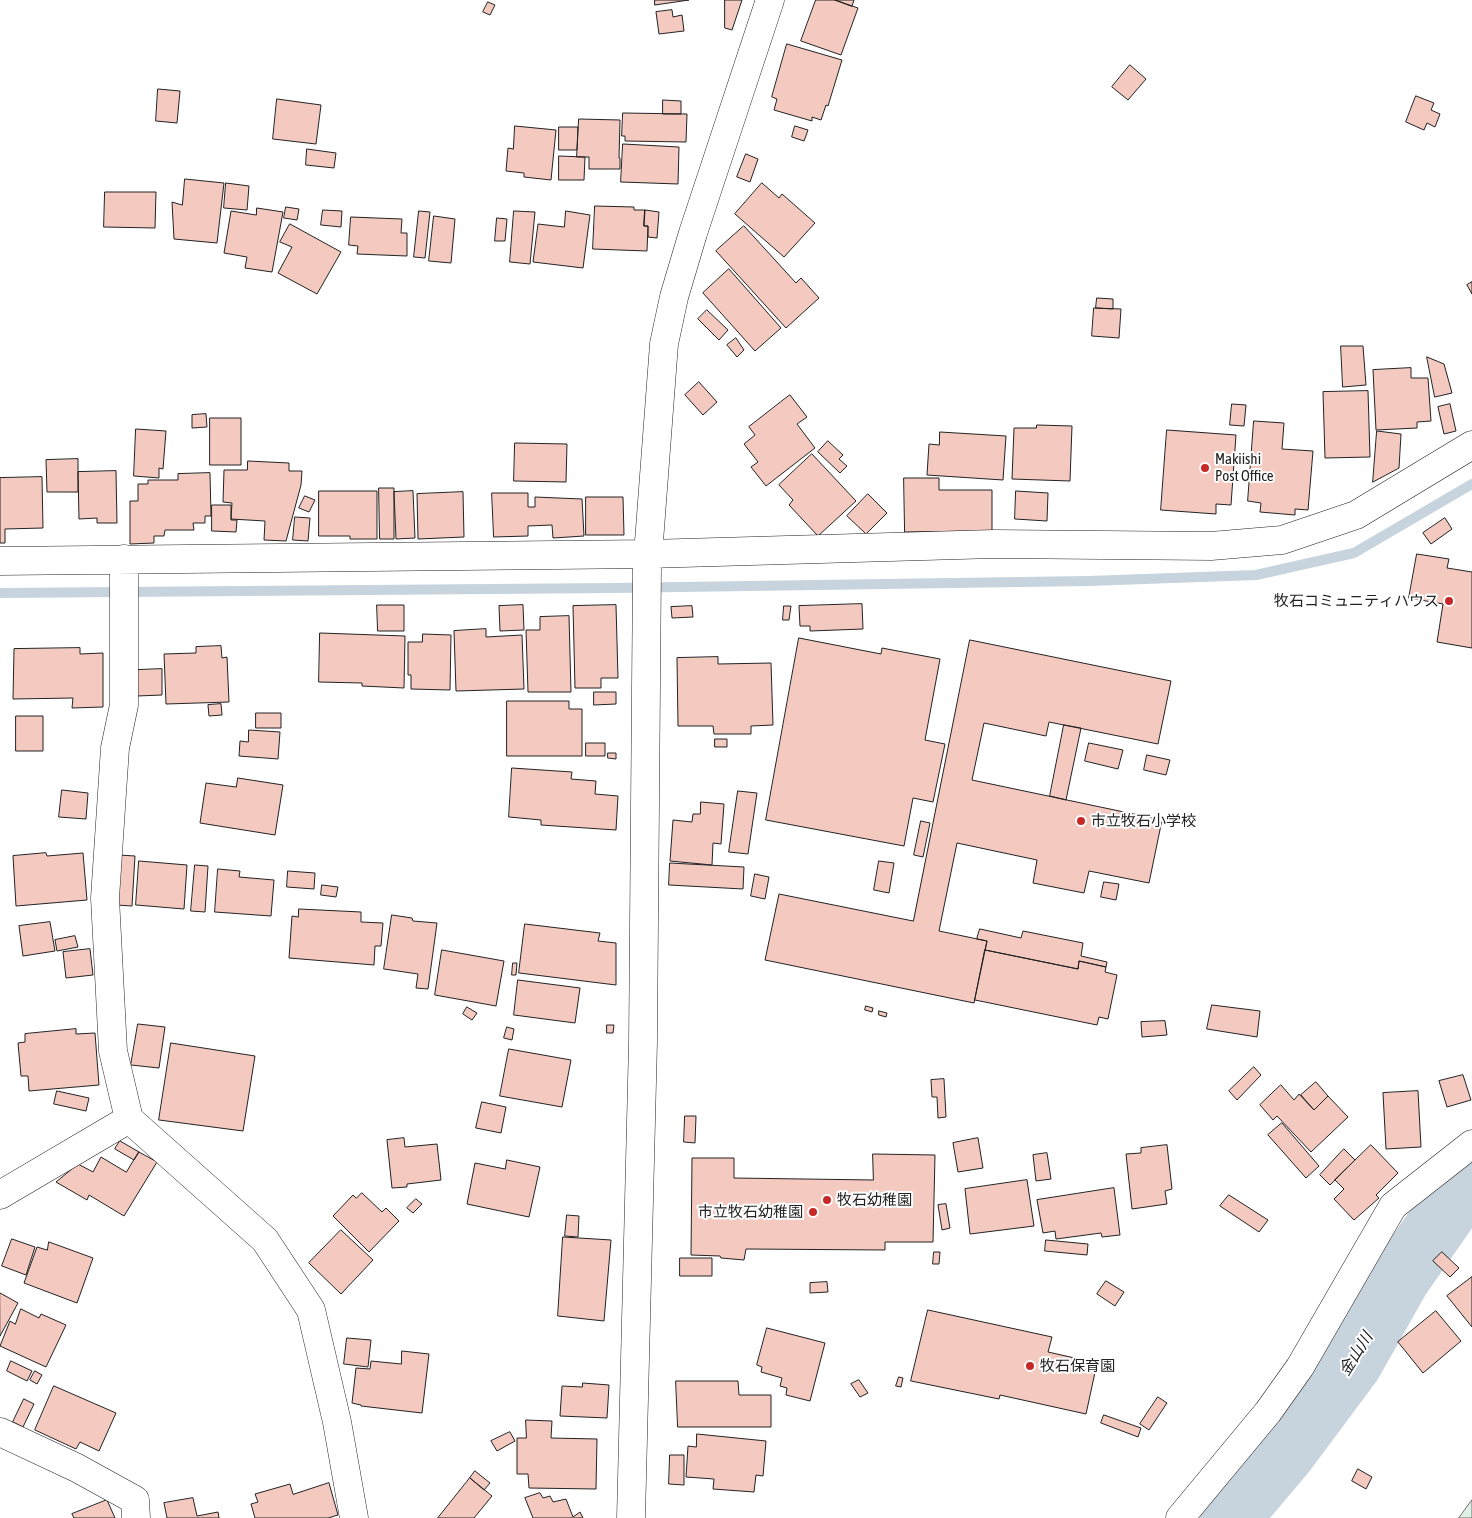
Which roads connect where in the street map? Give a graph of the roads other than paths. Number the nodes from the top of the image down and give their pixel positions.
1 (770, 0) edge
2 (1472, 445) edge
3 (0, 561) edge
4 (647, 577) junction
5 (124, 581) junction
6 (130, 1119) junction
7 (1472, 1144) edge
8 (0, 1195) edge
9 (0, 1432) edge
10 (136, 1518) edge
11 (354, 1518) edge
12 (631, 1518) edge
13 (1180, 1518) edge

1 - 4 street
2 - 4 street
3 - 5 street
4 - 5 street
4 - 12 street
5 - 6 street
6 - 8 street
6 - 11 street
7 - 13 street
9 - 10 street

